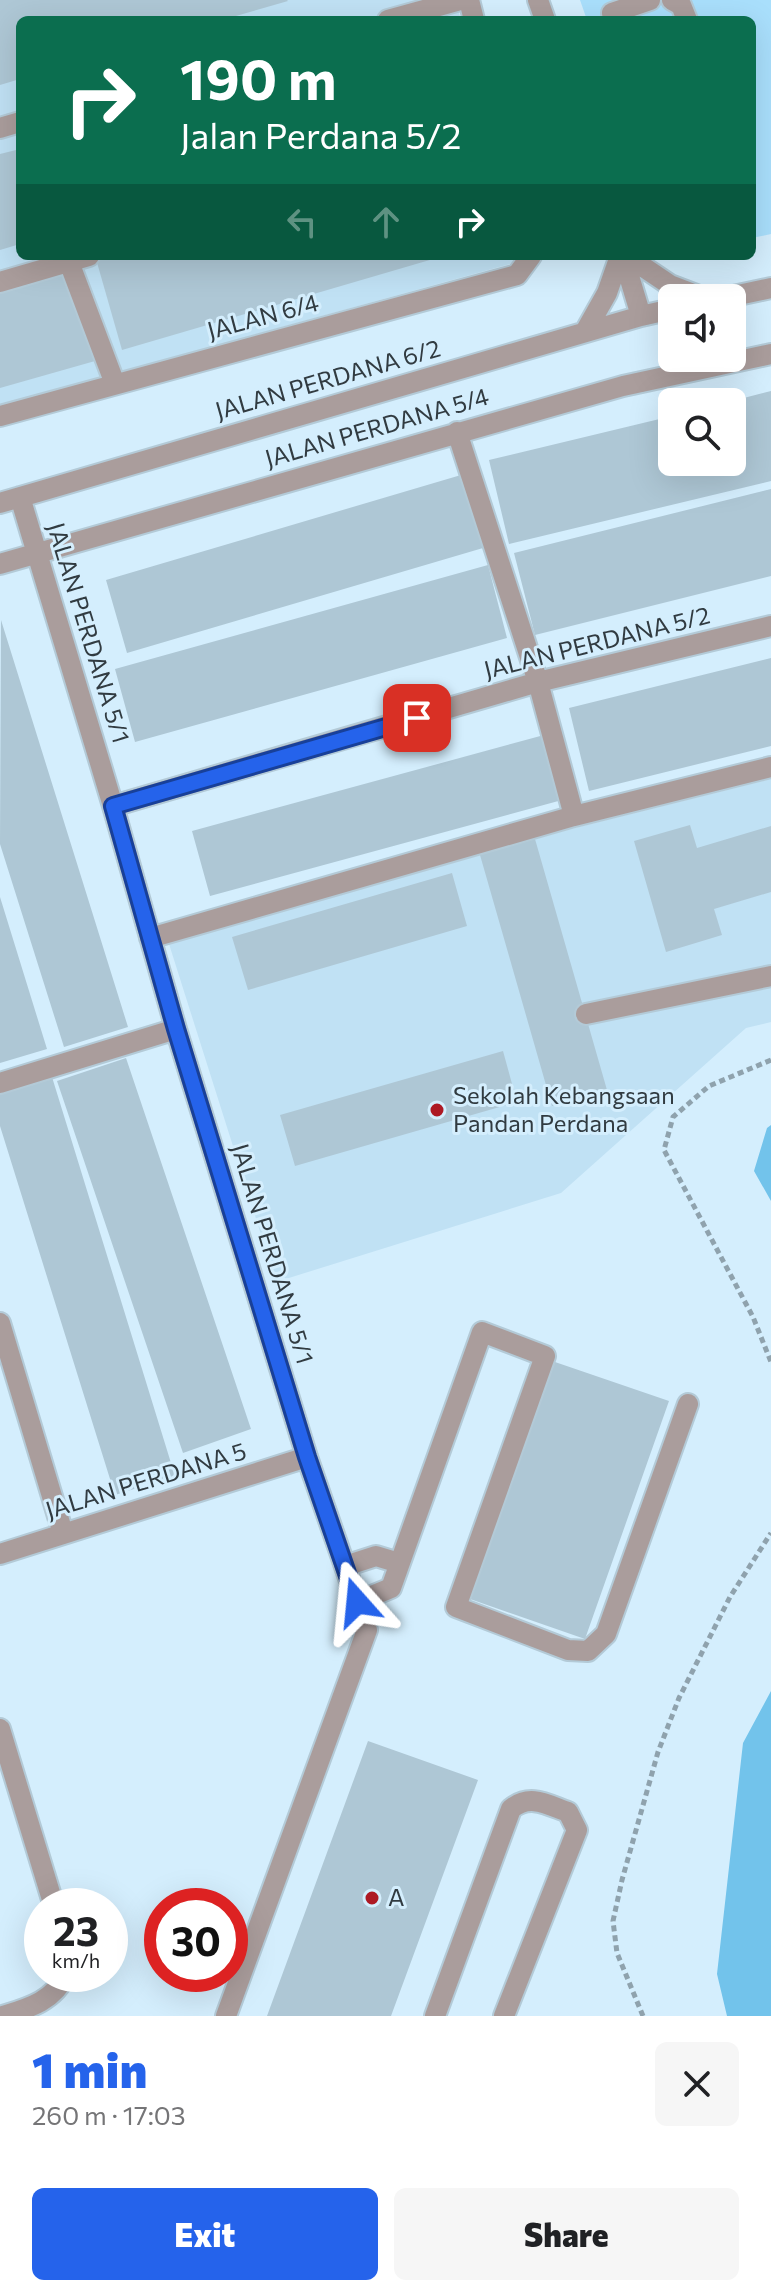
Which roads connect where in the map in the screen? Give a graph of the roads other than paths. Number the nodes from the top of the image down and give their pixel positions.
1 (460, 0) edge
2 (650, 0) edge
3 (672, 0) edge
4 (612, 11) edge
5 (402, 16) edge
6 (685, 16) edge
7 (76, 260) edge
8 (528, 260) edge
9 (621, 260) edge
10 (624, 260) edge
11 (629, 260) edge
12 (69, 262) junction
13 (0, 282) edge
14 (668, 284) edge
15 (771, 288) edge
16 (746, 293) edge
17 (658, 312) edge
18 (641, 316) junction
19 (585, 332) junction
20 (771, 354) edge
21 (115, 384) junction
22 (0, 416) edge
23 (457, 432) junction
24 (10, 500) edge
25 (35, 553) junction
26 (0, 564) edge
27 (771, 626) edge
28 (538, 682) junction
29 (771, 767) edge
30 (113, 806) junction
31 (574, 816) junction
32 (150, 938) junction
33 (771, 976) edge
34 (586, 1014) dead end
35 (176, 1029) junction
36 (0, 1083) edge
37 (0, 1323) edge
38 (688, 1404) dead end
39 (307, 1457) junction
40 (63, 1533) junction
41 (0, 1554) edge
42 (399, 1563) junction
43 (345, 1566) junction
44 (357, 1602) junction
45 (0, 1729) edge
46 (49, 1888) edge
47 (53, 1992) edge
48 (3, 2016) edge
49 (226, 2016) edge
50 (435, 2016) edge
51 (504, 2016) edge

1 - 5 street
2 - 4 street
3 - 6 street
7 - 12 street
8 - 21 street, JALAN 6/4
9 - 19 street
10 - 18 street
11 - 14 street
12 - 13 street
12 - 21 street
15 - 16 street
17 - 18 street, JALAN PERDANA 6/2
18 - 19 street, JALAN PERDANA 6/2
19 - 24 street, JALAN PERDANA 6/2
20 - 23 street, JALAN PERDANA 5/4
21 - 22 street, JALAN 6/4
23 - 25 street, JALAN PERDANA 5/4
23 - 28 street
24 - 25 street, JALAN PERDANA 5/1
25 - 26 street, JALAN PERDANA 5/4
25 - 30 street, JALAN PERDANA 5/1
27 - 28 street, JALAN PERDANA 5/2
28 - 30 street, JALAN PERDANA 5/2
28 - 31 street
29 - 31 street
30 - 32 street, JALAN PERDANA 5/1
31 - 32 street
32 - 35 street, JALAN PERDANA 5/1
33 - 34 street
35 - 36 street
35 - 39 street, JALAN PERDANA 5/1
37 - 40 street
38 - 42 street
39 - 40 street, JALAN PERDANA 5
39 - 43 street, JALAN PERDANA 5/1
40 - 41 street, JALAN PERDANA 5
42 - 43 street
42 - 44 street
43 - 44 street, JALAN PERDANA 5/1
44 - 49 street, JALAN PERDANA 5/1
45 - 46 street
47 - 48 street
50 - 51 street

